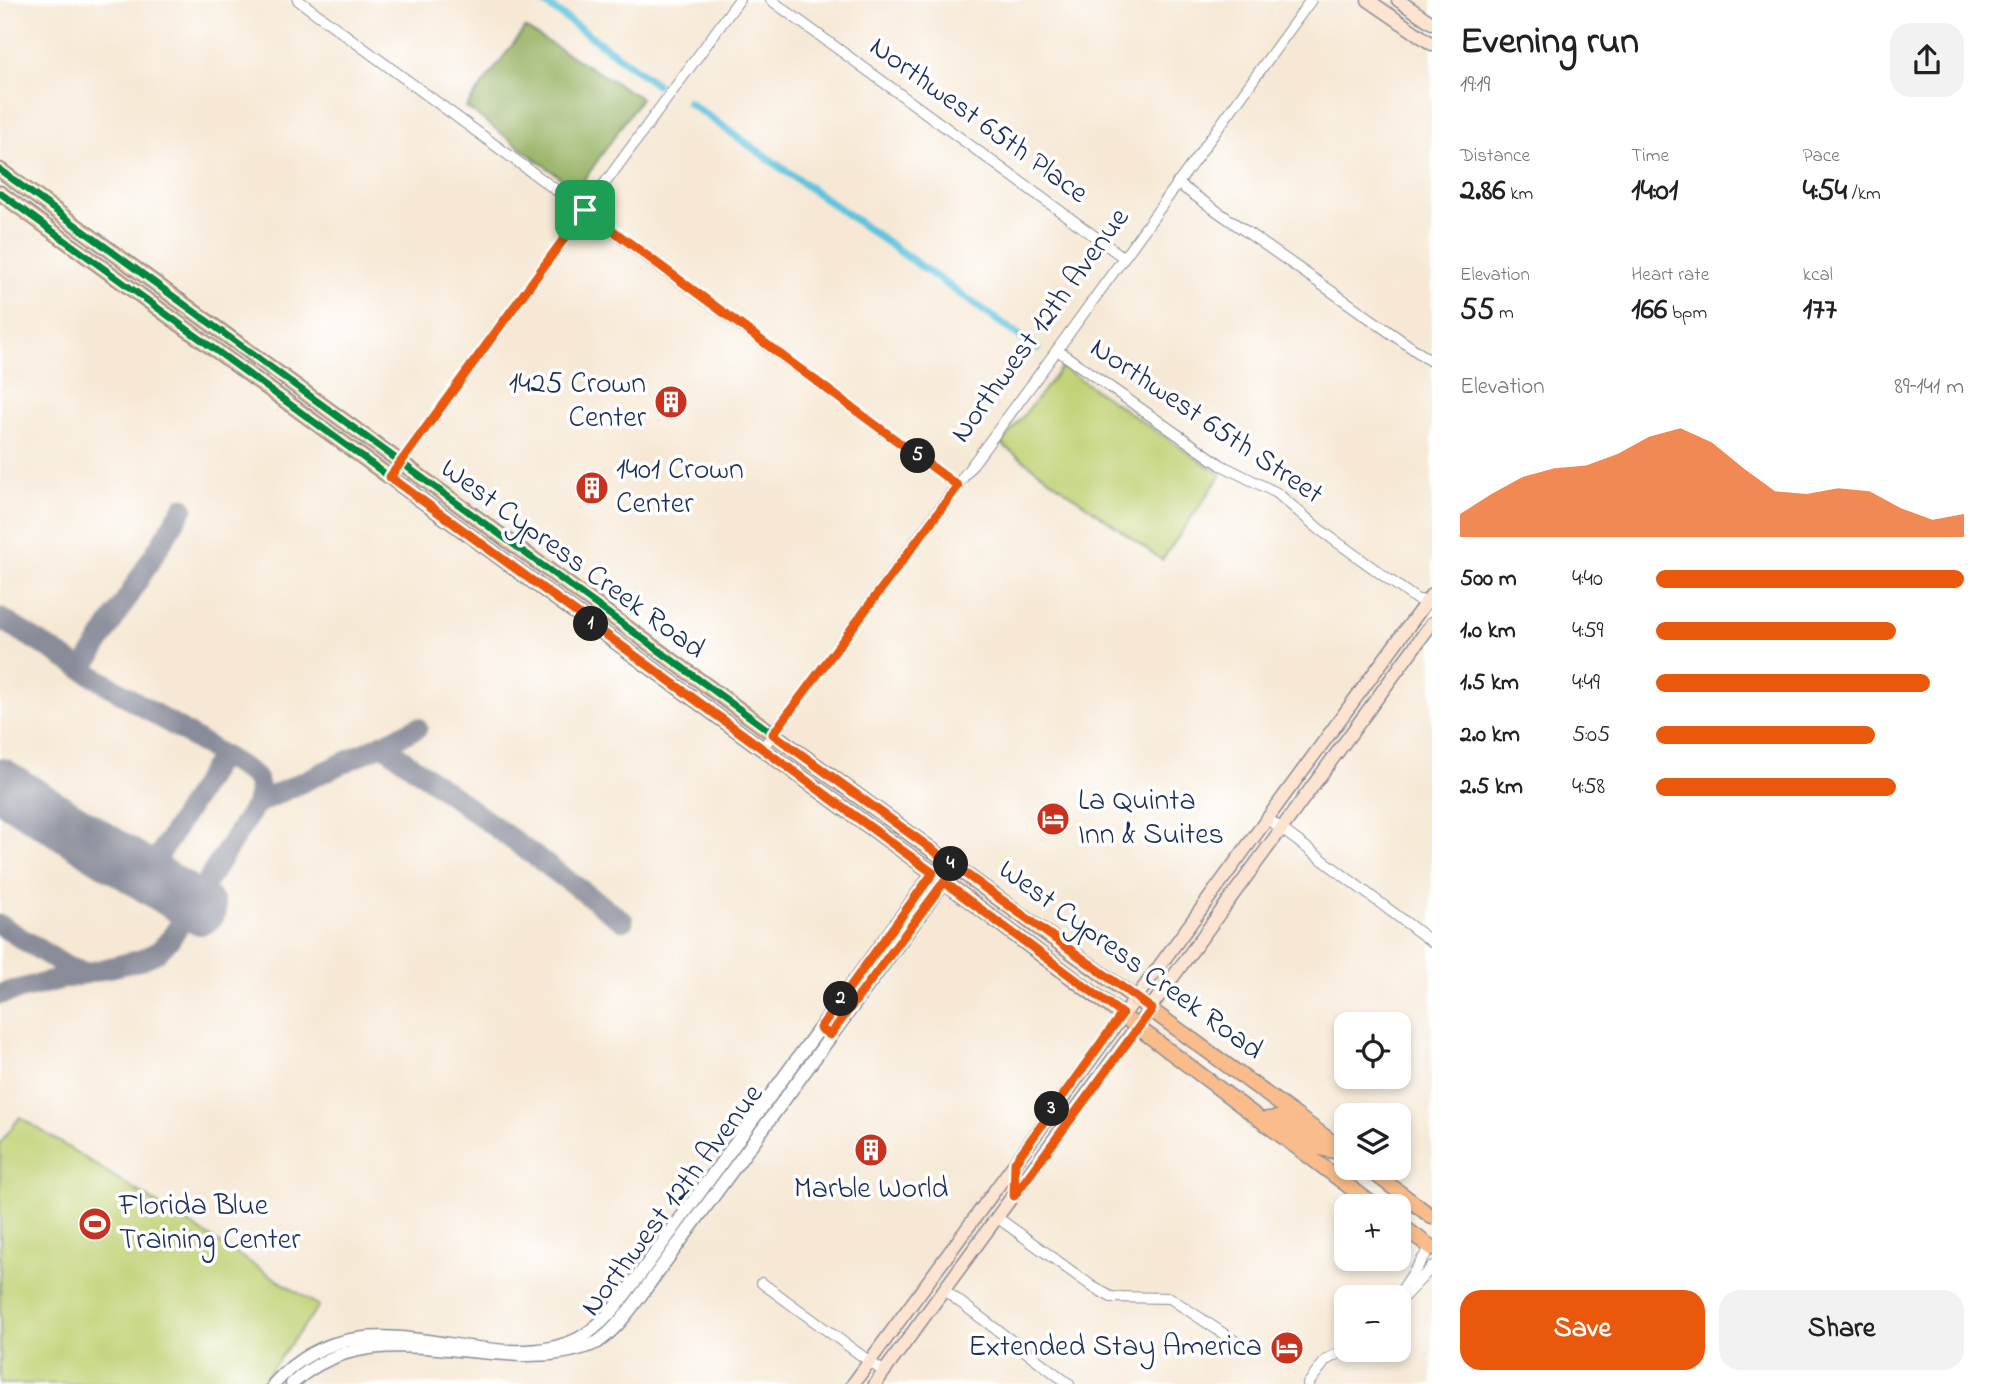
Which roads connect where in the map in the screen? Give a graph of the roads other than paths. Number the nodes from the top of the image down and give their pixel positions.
1 (298, 0) edge
2 (740, 0) edge
3 (771, 0) edge
4 (1311, 0) edge
5 (1368, 0) edge
6 (1398, 0) edge
7 (1432, 23) edge
8 (1432, 44) edge
9 (0, 170) edge
10 (1177, 183) junction
11 (0, 192) edge
12 (585, 210) junction
13 (1123, 257) junction
14 (1057, 350) junction
15 (1432, 362) edge
16 (400, 463) junction
17 (390, 477) junction
18 (958, 486) junction
19 (504, 561) junction
20 (537, 562) junction
21 (1430, 599) edge
22 (1432, 623) edge
23 (773, 734) junction
24 (762, 749) junction
25 (1267, 818) junction
26 (1281, 829) junction
27 (949, 862) junction
28 (939, 877) junction
29 (1432, 942) edge
30 (1134, 997) junction
31 (1152, 1009) junction
32 (1122, 1014) junction
33 (1138, 1027) junction
34 (825, 1032) junction
35 (1261, 1120) junction
36 (1334, 1144) edge
37 (1334, 1151) edge
38 (1015, 1162) junction
39 (1383, 1180) edge
40 (1359, 1194) edge
41 (1014, 1196) junction
42 (1432, 1217) edge
43 (998, 1218) junction
44 (1411, 1232) edge
45 (1432, 1247) edge
46 (941, 1263) junction
47 (1432, 1267) edge
48 (649, 1273) junction
49 (762, 1283) dead end
50 (1405, 1285) edge
51 (1411, 1289) edge
52 (944, 1290) junction
53 (919, 1293) junction
54 (1236, 1342) dead end
55 (435, 1351) junction
56 (1334, 1356) edge
57 (869, 1362) junction
58 (884, 1372) junction
59 (274, 1384) edge
60 (292, 1384) edge
61 (853, 1384) edge
62 (875, 1384) edge
63 (1069, 1384) edge
64 (1308, 1384) edge

1 - 12 street
2 - 12 street
3 - 13 street, Northwest 65th Place
4 - 10 street, Northwest 12th Avenue
5 - 8 main road
6 - 7 main road
9 - 16 main road, West Cypress Creek Road
10 - 13 street, Northwest 12th Avenue
10 - 15 street
11 - 17 main road, West Cypress Creek Road
12 - 16 street
12 - 18 street
13 - 14 street, Northwest 12th Avenue
14 - 18 street, Northwest 12th Avenue
14 - 21 street, Northwest 65th Street
16 - 17 street
16 - 20 main road, West Cypress Creek Road
17 - 19 main road, West Cypress Creek Road
18 - 23 street, Northwest 12th Avenue
19 - 20 main road
19 - 24 main road, West Cypress Creek Road
20 - 23 main road, West Cypress Creek Road
21 - 25 main road
22 - 26 main road
23 - 24 street, Northwest 12th Avenue
23 - 27 main road, West Cypress Creek Road
24 - 28 main road, West Cypress Creek Road
25 - 26 street
25 - 30 main road
26 - 29 street
26 - 31 main road
27 - 28 street
27 - 30 main road, West Cypress Creek Road
28 - 32 main road, West Cypress Creek Road
28 - 34 street
30 - 31 main road, West Cypress Creek Road
30 - 32 main road
31 - 33 main road
31 - 36 main road, West Cypress Creek Road
32 - 33 main road, West Cypress Creek Road
32 - 38 main road
33 - 35 main road, West Cypress Creek Road
33 - 41 main road
34 - 48 street, Northwest 12th Avenue
34 - 48 street, Northwest 12th Avenue
35 - 37 main road
35 - 40 main road, West Cypress Creek Road
38 - 41 main road
38 - 46 main road
39 - 42 main road
41 - 43 main road
43 - 52 main road
43 - 54 street
44 - 45 main road
45 - 50 street
46 - 52 main road
46 - 53 main road
47 - 51 street
48 - 55 street, Northwest 12th Avenue
49 - 57 street
52 - 53 main road
52 - 58 main road
52 - 63 street
53 - 57 main road
55 - 59 street, Northwest 12th Avenue
55 - 60 street, Northwest 12th Avenue
56 - 64 street
57 - 58 street
57 - 61 main road
58 - 62 main road

